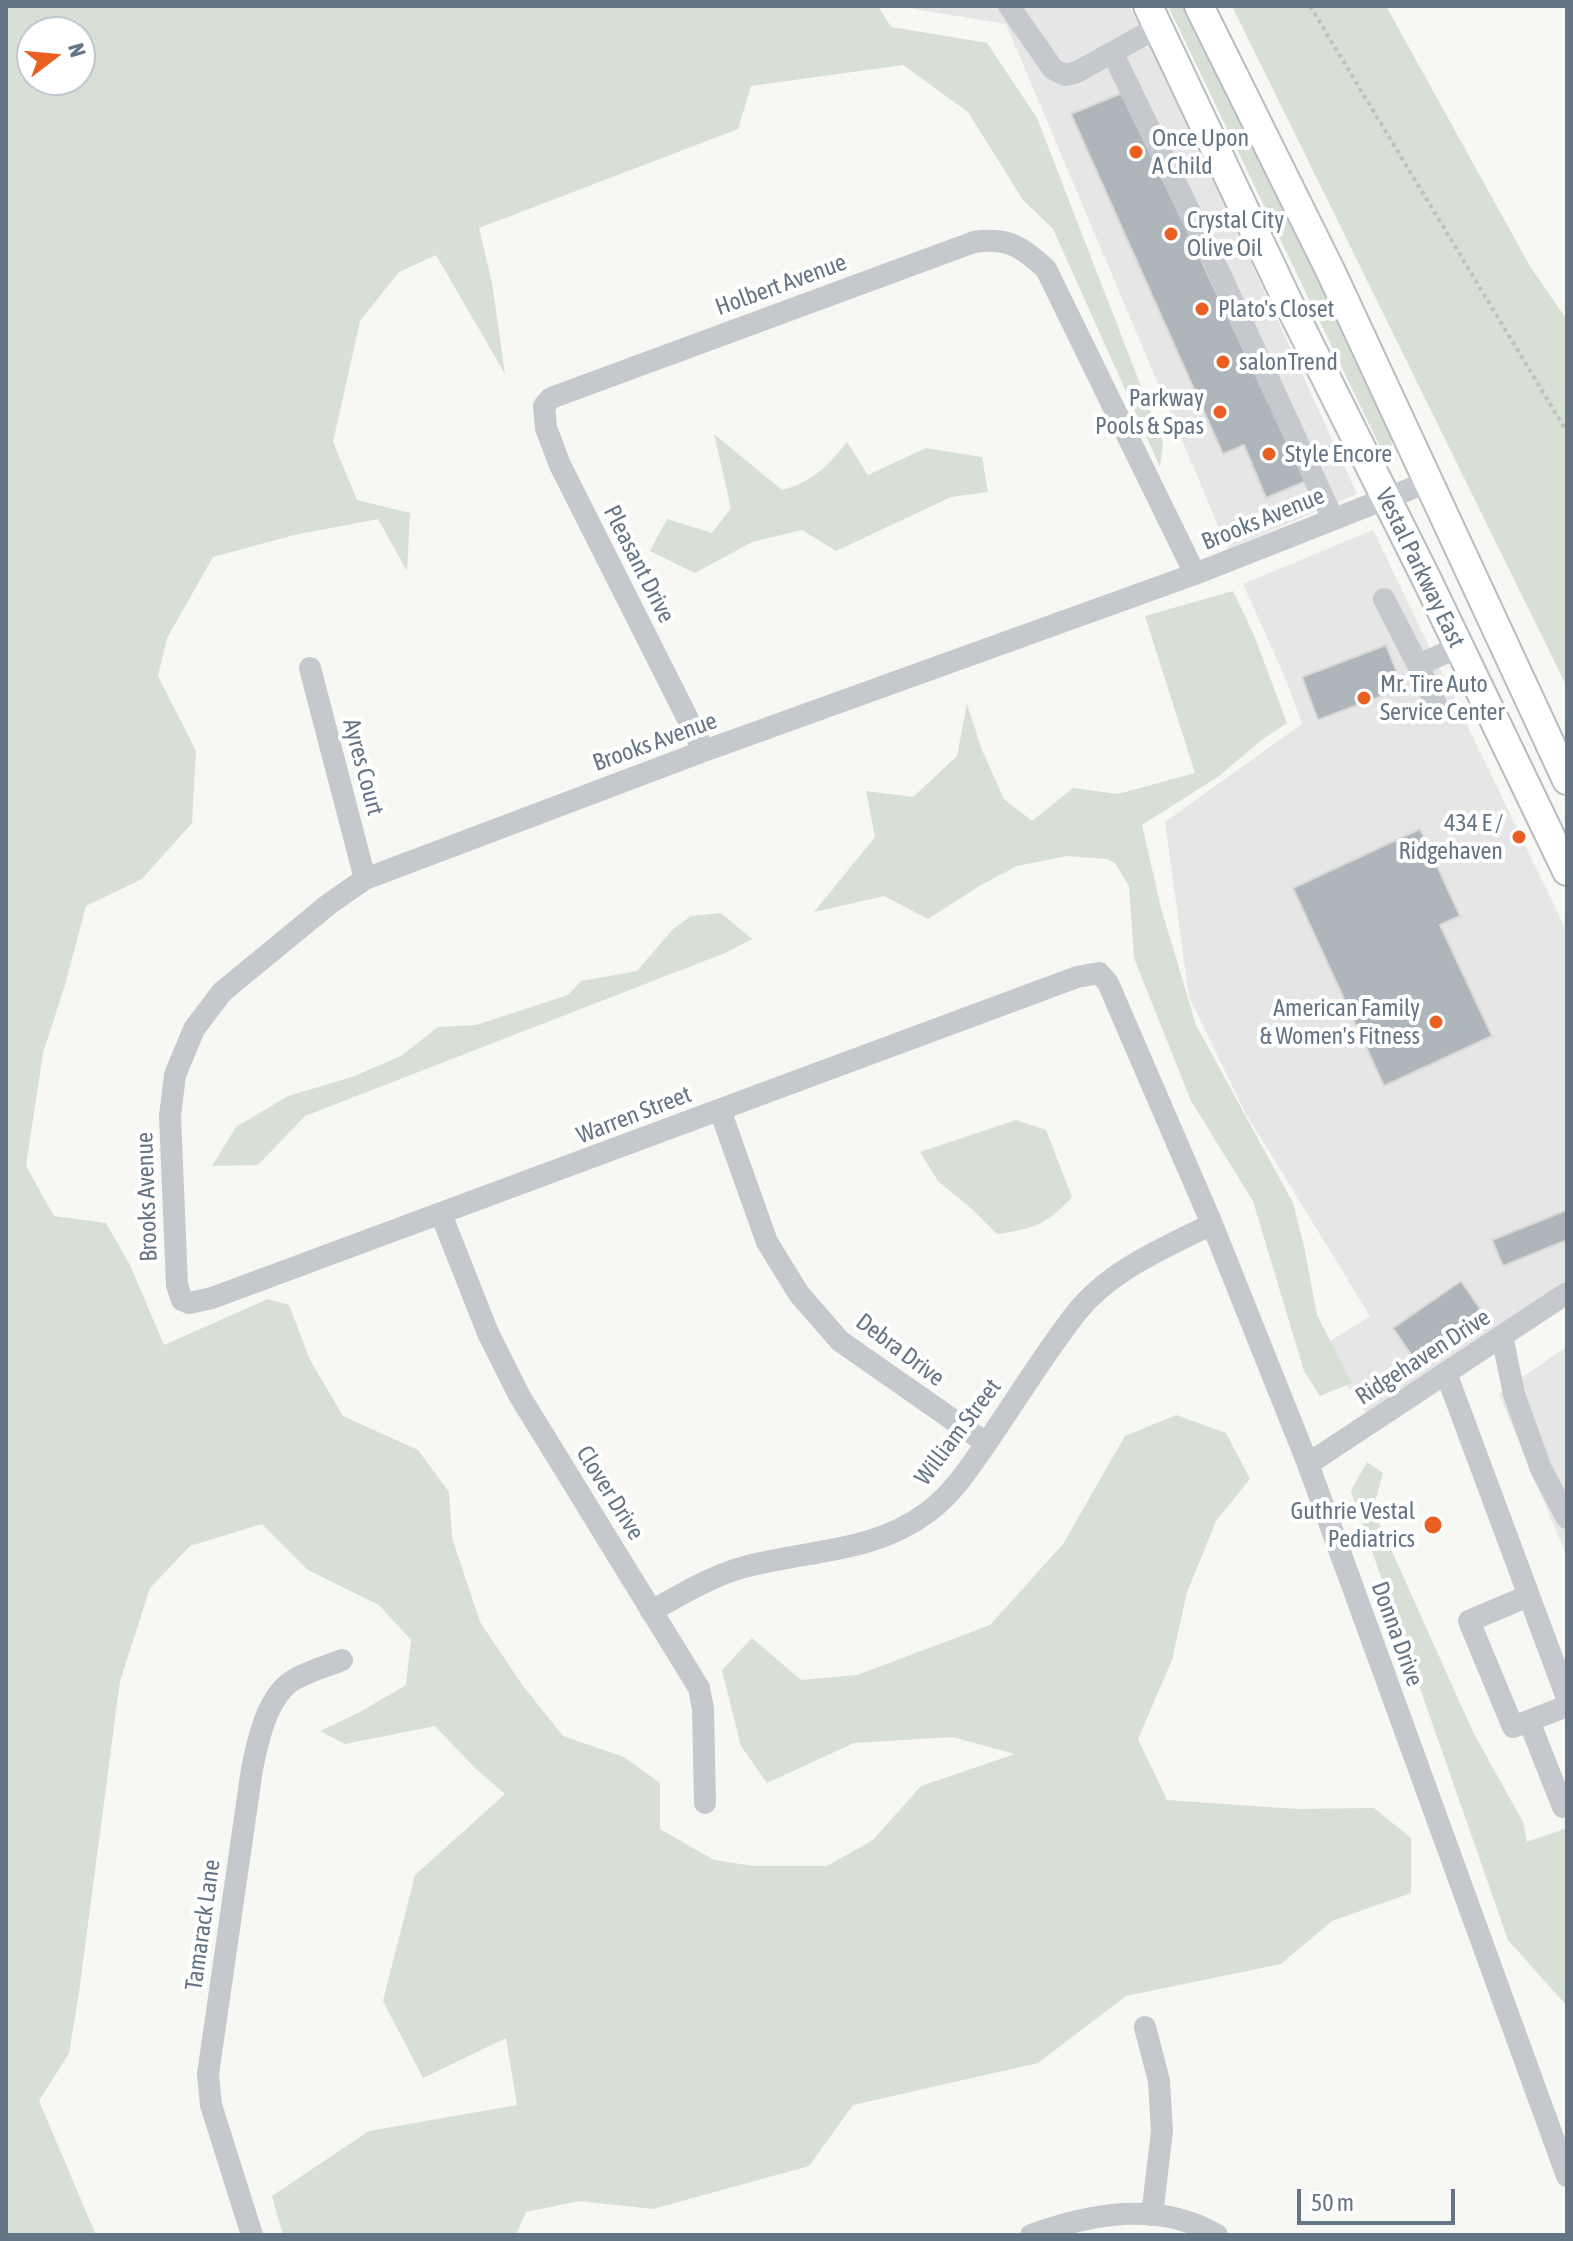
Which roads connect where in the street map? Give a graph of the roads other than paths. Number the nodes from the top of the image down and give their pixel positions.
1 (1009, 6) edge
2 (1199, 6) edge
3 (1153, 17) edge
4 (1113, 54) junction
5 (551, 398) joint
6 (1428, 482) junction
7 (1386, 498) junction
8 (1333, 519) junction
9 (1195, 574) junction
10 (1384, 599) dead end
11 (1459, 647) junction
12 (1418, 665) junction
13 (310, 668) dead end
14 (1438, 709) dead end
15 (704, 751) junction
16 (1567, 780) edge
17 (1567, 871) edge
18 (365, 879) junction
19 (1108, 983) joint
20 (720, 1110) junction
21 (441, 1214) junction
22 (1212, 1224) junction
23 (179, 1291) joint
24 (1567, 1293) edge
25 (1502, 1336) junction
26 (1446, 1373) junction
27 (986, 1443) junction
28 (1308, 1464) junction
29 (1567, 1518) edge
30 (1528, 1596) junction
31 (651, 1611) junction
32 (342, 1660) dead end
33 (1567, 1698) edge
34 (1567, 1706) edge
35 (1521, 1724) junction
36 (705, 1803) dead end
37 (1563, 1807) dead end
38 (1145, 2027) dead end
39 (1567, 2176) edge
40 (1152, 2215) junction
41 (252, 2235) edge
42 (1031, 2235) edge
43 (1217, 2235) edge

1 - 4 street
2 - 6 main road, Vestal Parkway East
3 - 4 street
3 - 7 main road, Vestal Parkway East
4 - 8 street
5 - 9 street, Holbert Avenue
5 - 15 street, Pleasant Drive
6 - 7 street, Brooks Avenue
6 - 16 main road, Vestal Parkway East
7 - 8 street, Brooks Avenue
7 - 11 main road, Vestal Parkway East
8 - 9 street, Brooks Avenue
9 - 15 street, Brooks Avenue
10 - 12 street
11 - 12 street
11 - 17 main road, Vestal Parkway East
12 - 14 street
13 - 18 street, Ayres Court
15 - 18 street, Brooks Avenue
18 - 23 street, Brooks Avenue
19 - 20 street, Warren Street
19 - 22 street, Donna Drive
20 - 21 street, Warren Street
20 - 27 street, Debra Drive
21 - 23 street, Warren Street
21 - 31 street, Clover Drive
22 - 27 street, William Street
22 - 28 street, Donna Drive
24 - 25 street, Ridgehaven Drive
25 - 26 street, Ridgehaven Drive
25 - 29 street
26 - 28 street, Ridgehaven Drive
26 - 30 street
27 - 31 street, William Street
28 - 39 street, Donna Drive
30 - 33 street
30 - 35 street
31 - 36 street, Clover Drive
32 - 41 street, Tamarack Lane
34 - 35 street
35 - 37 street
38 - 40 street
40 - 42 street
40 - 43 street

